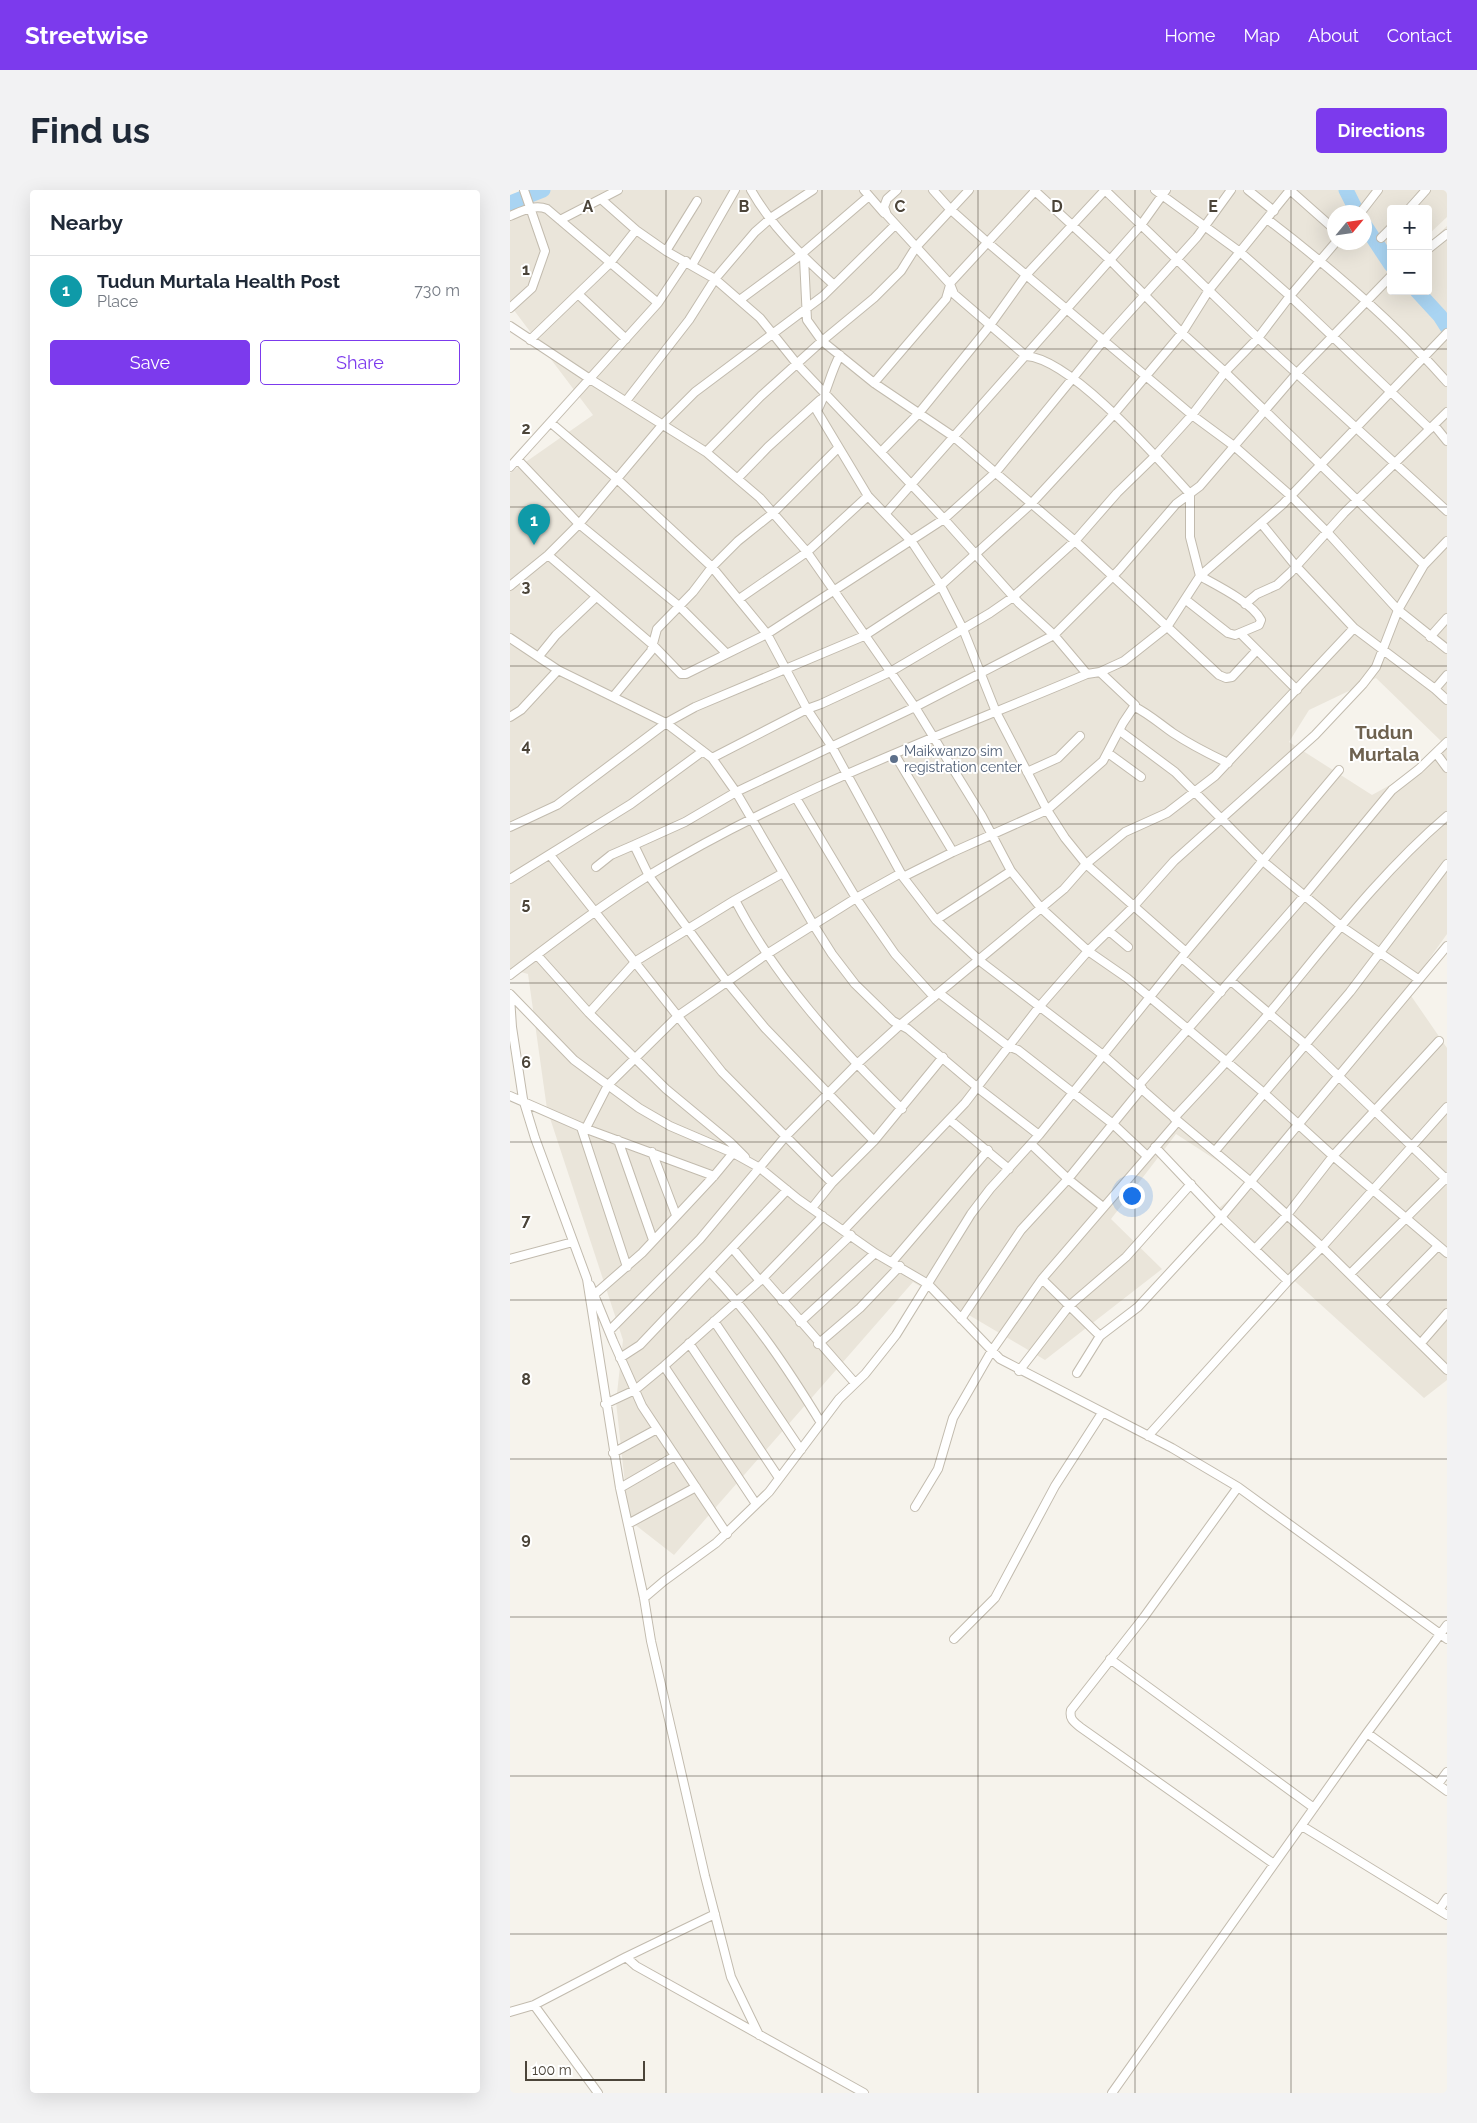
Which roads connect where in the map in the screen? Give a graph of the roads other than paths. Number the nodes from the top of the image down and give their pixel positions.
1 (618, 190) edge
2 (735, 190) edge
3 (750, 190) edge
4 (813, 190) edge
5 (898, 190) edge
6 (933, 190) edge
7 (969, 190) edge
8 (1035, 190) edge
9 (1105, 190) edge
10 (1231, 190) edge
11 (1248, 190) edge
12 (1290, 190) edge
13 (1378, 190) edge
14 (1426, 190) edge
15 (1161, 192) edge
16 (525, 193) edge
17 (867, 193) edge
18 (601, 199) junction
19 (697, 201) dead end
20 (1365, 205) edge
21 (1413, 205) edge
22 (530, 208) junction
23 (950, 209) junction
24 (1274, 211) junction
25 (510, 216) edge
26 (887, 216) junction
27 (770, 219) junction
28 (1267, 219) junction
29 (560, 220) junction
30 (1327, 223) edge
31 (1072, 225) junction
32 (1140, 225) junction
33 (1205, 225) junction
34 (894, 226) junction
35 (636, 230) junction
36 (1387, 232) edge
37 (1447, 234) edge
38 (1381, 238) dead end
39 (987, 242) junction
40 (1432, 246) edge
41 (916, 247) junction
42 (1329, 250) edge
43 (666, 251) junction
44 (1240, 252) junction
45 (803, 256) junction
46 (1178, 258) junction
47 (1110, 260) junction
48 (1321, 260) junction
49 (610, 263) junction
50 (689, 263) junction
51 (1026, 275) junction
52 (716, 279) junction
53 (1387, 280) edge
54 (950, 284) junction
55 (834, 285) junction
56 (1209, 290) junction
57 (578, 294) junction
58 (1145, 294) junction
59 (1290, 296) junction
60 (740, 299) junction
61 (1365, 301) junction
62 (658, 303) junction
63 (510, 308) edge
64 (806, 310) junction
65 (1066, 310) junction
66 (510, 326) edge
67 (989, 327) junction
68 (772, 332) junction
69 (1182, 333) junction
70 (1446, 334) edge
71 (1332, 336) junction
72 (1258, 338) junction
73 (626, 339) junction
74 (530, 340) junction
75 (1104, 340) junction
76 (822, 341) junction
77 (840, 355) junction
78 (1026, 356) junction
79 (1425, 357) junction
80 (797, 364) junction
81 (1225, 372) junction
82 (1297, 373) junction
83 (1146, 374) junction
84 (1073, 378) junction
85 (590, 379) junction
86 (1447, 382) edge
87 (874, 383) junction
88 (1391, 391) junction
89 (826, 395) junction
90 (626, 401) junction
91 (1264, 412) junction
92 (1447, 412) edge
93 (919, 413) junction
94 (1114, 414) junction
95 (1192, 415) junction
96 (551, 423) junction
97 (663, 424) junction
98 (1357, 426) junction
99 (1432, 427) junction
100 (954, 437) junction
101 (1447, 441) edge
102 (1234, 446) junction
103 (838, 448) junction
104 (706, 452) junction
105 (881, 452) junction
106 (1154, 456) junction
107 (518, 460) junction
108 (1395, 463) junction
109 (1321, 464) junction
110 (510, 467) edge
111 (996, 472) junction
112 (738, 478) junction
113 (617, 479) junction
114 (912, 485) junction
115 (1190, 494) junction
116 (868, 496) junction
117 (1291, 496) junction
118 (1358, 500) junction
119 (1031, 504) junction
120 (1447, 511) edge
121 (773, 513) junction
122 (886, 513) junction
123 (944, 520) junction
124 (1261, 523) junction
125 (579, 524) junction
126 (1328, 532) junction
127 (1075, 541) junction
128 (1447, 541) edge
129 (912, 542) junction
130 (807, 552) junction
131 (548, 555) junction
132 (976, 555) junction
133 (1295, 565) junction
134 (1424, 565) junction
135 (712, 567) junction
136 (1200, 576) junction
137 (1112, 577) junction
138 (510, 586) edge
139 (941, 586) junction
140 (835, 592) junction
141 (1013, 596) junction
142 (596, 597) junction
143 (739, 599) junction
144 (1186, 600) junction
145 (1246, 604) junction
146 (680, 606) junction
147 (1398, 610) junction
148 (1447, 618) edge
149 (1167, 627) junction
150 (1354, 628) junction
151 (962, 629) junction
152 (1240, 633) junction
153 (767, 634) junction
154 (1054, 635) junction
155 (864, 636) junction
156 (1430, 637) junction
157 (510, 638) edge
158 (653, 645) junction
159 (1382, 649) junction
160 (1447, 649) edge
161 (1257, 650) junction
162 (726, 653) junction
163 (539, 656) junction
164 (786, 667) junction
165 (558, 670) junction
166 (890, 672) junction
167 (1100, 672) junction
168 (980, 673) junction
169 (1087, 674) junction
170 (1447, 675) edge
171 (1434, 689) junction
172 (1297, 690) junction
173 (613, 697) junction
174 (1447, 700) edge
175 (914, 707) junction
176 (1135, 707) junction
177 (807, 708) junction
178 (996, 712) junction
179 (510, 717) edge
180 (666, 723) junction
181 (1120, 731) junction
182 (1080, 736) dead end
183 (934, 739) junction
184 (1447, 742) edge
185 (832, 747) junction
186 (703, 751) junction
187 (1108, 753) junction
188 (1436, 753) junction
189 (895, 755) junction
190 (712, 758) junction
191 (1228, 763) junction
192 (1447, 768) edge
193 (1338, 770) dead end
194 (1027, 772) junction
195 (846, 775) junction
196 (1141, 777) dead end
197 (736, 792) junction
198 (1195, 793) junction
199 (796, 798) junction
200 (1047, 810) junction
201 (1447, 816) edge
202 (1220, 818) junction
203 (751, 819) junction
204 (510, 826) edge
205 (992, 837) junction
206 (634, 845) junction
207 (953, 852) junction
208 (550, 855) junction
209 (1264, 862) junction
210 (1086, 864) junction
211 (1447, 864) edge
212 (596, 867) dead end
213 (1010, 872) junction
214 (783, 873) junction
215 (902, 875) junction
216 (649, 876) junction
217 (510, 878) edge
218 (1305, 895) junction
219 (856, 898) junction
220 (735, 900) junction
221 (1134, 906) junction
222 (1041, 908) junction
223 (596, 911) junction
224 (936, 920) junction
225 (813, 924) junction
226 (1341, 926) junction
227 (688, 929) junction
228 (1109, 931) junction
229 (1447, 946) edge
230 (1128, 947) dead end
231 (1088, 951) junction
232 (1378, 952) junction
233 (767, 954) junction
234 (537, 955) junction
235 (1184, 955) junction
236 (636, 961) junction
237 (980, 961) junction
238 (510, 975) edge
239 (1418, 979) junction
240 (1231, 981) junction
241 (727, 982) junction
242 (1221, 992) junction
243 (936, 995) junction
244 (510, 996) edge
245 (1151, 997) junction
246 (1039, 1007) junction
247 (1270, 1012) junction
248 (589, 1013) junction
249 (679, 1015) junction
250 (900, 1025) junction
251 (1189, 1029) junction
252 (1439, 1041) dead end
253 (1306, 1044) junction
254 (1008, 1046) junction
255 (1104, 1055) junction
256 (943, 1057) junction
257 (636, 1058) junction
258 (1227, 1063) junction
259 (857, 1064) junction
260 (1338, 1074) junction
261 (608, 1085) junction
262 (1141, 1086) junction
263 (978, 1088) junction
264 (1072, 1092) junction
265 (1264, 1093) junction
266 (827, 1094) junction
267 (510, 1096) edge
268 (523, 1100) junction
269 (1447, 1106) edge
270 (902, 1109) junction
271 (1375, 1110) junction
272 (950, 1120) junction
273 (1176, 1120) junction
274 (1112, 1124) junction
275 (1300, 1124) junction
276 (584, 1128) junction
277 (1039, 1135) junction
278 (785, 1137) junction
279 (618, 1140) junction
280 (874, 1141) junction
281 (1031, 1144) junction
282 (1410, 1146) junction
283 (1155, 1147) junction
284 (988, 1150) junction
285 (1215, 1151) junction
286 (652, 1152) junction
287 (733, 1153) junction
288 (1147, 1156) junction
289 (1333, 1156) junction
290 (748, 1161) junction
291 (760, 1168) junction
292 (1009, 1169) junction
293 (714, 1176) junction
294 (1068, 1179) junction
295 (1446, 1179) edge
296 (1251, 1182) junction
297 (832, 1183) junction
298 (1191, 1184) junction
299 (1372, 1189) junction
300 (787, 1190) junction
301 (1103, 1207) junction
302 (812, 1208) junction
303 (676, 1215) junction
304 (1287, 1215) junction
305 (823, 1216) junction
306 (1222, 1216) junction
307 (1406, 1219) junction
308 (844, 1230) junction
309 (851, 1236) junction
310 (653, 1240) junction
311 (573, 1242) junction
312 (1322, 1247) junction
313 (733, 1249) junction
314 (1443, 1249) edge
315 (1255, 1250) junction
316 (875, 1253) junction
317 (510, 1259) edge
318 (892, 1262) junction
319 (900, 1266) junction
320 (627, 1267) junction
321 (710, 1272) junction
322 (1350, 1274) junction
323 (587, 1279) junction
324 (1042, 1279) junction
325 (761, 1280) junction
326 (1288, 1281) junction
327 (928, 1284) junction
328 (595, 1294) junction
329 (782, 1300) junction
330 (738, 1301) junction
331 (1381, 1304) junction
332 (1069, 1306) junction
333 (1447, 1313) edge
334 (960, 1319) junction
335 (714, 1321) junction
336 (800, 1322) junction
337 (609, 1331) junction
338 (1100, 1336) junction
339 (689, 1343) junction
340 (1421, 1343) junction
341 (818, 1344) junction
342 (991, 1352) junction
343 (620, 1358) junction
344 (664, 1366) junction
345 (1019, 1370) junction
346 (1447, 1370) edge
347 (1077, 1373) dead end
348 (855, 1383) junction
349 (635, 1390) junction
350 (605, 1404) junction
351 (1102, 1412) junction
352 (821, 1423) junction
353 (657, 1429) junction
354 (1148, 1436) junction
355 (801, 1450) junction
356 (613, 1453) junction
357 (675, 1456) junction
358 (779, 1478) junction
359 (696, 1487) junction
360 (1238, 1487) junction
361 (620, 1488) junction
362 (756, 1504) junction
363 (915, 1508) dead end
364 (628, 1524) junction
365 (727, 1534) junction
366 (644, 1598) junction
367 (1447, 1625) edge
368 (1443, 1636) edge
369 (954, 1639) dead end
370 (1110, 1659) junction
371 (1367, 1733) junction
372 (1447, 1772) edge
373 (1438, 1784) junction
374 (1447, 1791) edge
375 (1314, 1808) junction
376 (1302, 1826) junction
377 (1274, 1864) junction
378 (1447, 1898) edge
379 (1439, 1910) junction
380 (715, 1914) junction
381 (1447, 1915) edge
382 (626, 1957) junction
383 (534, 2005) junction
384 (510, 2012) edge
385 (759, 2036) junction
386 (598, 2093) edge
387 (864, 2093) edge
388 (1112, 2093) edge

1 - 18 street
2 - 50 street
3 - 27 street
4 - 27 street
5 - 26 street
6 - 23 street
7 - 23 street
8 - 31 street
8 - 39 street
9 - 31 street
9 - 32 street
10 - 33 street
11 - 24 street
12 - 24 street
12 - 30 street
13 - 20 street
14 - 21 street
15 - 32 street
15 - 33 street
16 - 22 street
17 - 26 street
17 - 45 street
18 - 29 street
18 - 35 street
19 - 43 street
22 - 25 street
22 - 29 street
22 - 63 street
23 - 39 street
23 - 41 street
24 - 28 street
26 - 34 street
27 - 45 street
27 - 52 street
28 - 44 street
28 - 48 street
29 - 49 street
31 - 47 street
31 - 51 street
32 - 46 street
32 - 47 street
33 - 44 street
33 - 46 street
34 - 41 street
34 - 55 street
35 - 43 street
35 - 49 street
36 - 38 street
37 - 40 street
39 - 51 street
39 - 54 street
41 - 54 street
41 - 76 street
42 - 48 street
43 - 50 street
44 - 56 street
44 - 59 street
45 - 55 street
45 - 60 street
45 - 64 street
46 - 56 street
46 - 58 street
47 - 58 street
47 - 65 street
48 - 59 street
48 - 61 street
49 - 57 street
49 - 62 street
50 - 52 street
50 - 62 street
51 - 65 street
51 - 67 street
52 - 60 street
52 - 90 street
53 - 61 street
54 - 67 street
54 - 87 street
55 - 64 street
56 - 69 street
56 - 72 street
57 - 73 street
57 - 74 street
58 - 69 street
58 - 75 street
59 - 71 street
59 - 72 street
60 - 68 street
61 - 71 street
61 - 79 street
62 - 73 street
64 - 68 street
64 - 76 street
65 - 75 street
65 - 78 street
66 - 74 street
67 - 78 street
67 - 93 street
68 - 80 street
68 - 97 street
69 - 81 street
69 - 83 street
70 - 79 street
71 - 82 street
71 - 88 street
72 - 81 street
72 - 82 street
73 - 85 street
74 - 85 street
75 - 83 street
75 - 84 street
76 - 77 street
76 - 80 street
77 - 87 street
77 - 89 street
78 - 84 street
78 - 100 street
79 - 86 street
79 - 88 street
80 - 89 street
80 - 104 street
81 - 91 street
81 - 95 street
82 - 91 street
82 - 98 street
83 - 94 street
83 - 95 street
84 - 94 street
84 - 111 street
85 - 90 street
85 - 96 street
87 - 93 street
88 - 98 street
88 - 99 street
89 - 103 street
89 - 105 street
89 - 112 street
90 - 97 street
91 - 102 street
91 - 109 street
92 - 99 street
93 - 100 street
93 - 105 street
94 - 106 street
94 - 119 street
95 - 102 street
95 - 106 street
96 - 107 street
96 - 113 street
97 - 104 street
97 - 113 street
98 - 108 street
98 - 109 street
99 - 101 street
99 - 108 street
100 - 111 street
100 - 114 street
102 - 115 street
102 - 117 street
103 - 116 street
103 - 121 street
104 - 112 street
105 - 114 street
106 - 115 street
106 - 127 street
107 - 110 street
107 - 125 street
108 - 118 street
108 - 120 street
109 - 117 street
109 - 118 street
111 - 119 street
111 - 123 street
112 - 121 street
113 - 125 street
113 - 135 street
114 - 122 street
114 - 123 street
115 - 136 street
115 - 137 street
116 - 122 street
116 - 130 street
117 - 124 street
117 - 126 street
118 - 126 street
118 - 134 street
119 - 127 street
119 - 132 street
121 - 130 street
121 - 135 street
122 - 129 street
123 - 129 street
123 - 132 street
124 - 133 street
124 - 136 street
125 - 131 street
125 - 146 street
126 - 133 street
126 - 147 street
127 - 137 street
127 - 141 street
128 - 134 street
129 - 139 street
129 - 140 street
130 - 140 street
130 - 143 street
131 - 138 street
131 - 142 street
132 - 139 street
132 - 141 street
133 - 145 street
133 - 150 street
134 - 147 street
135 - 143 street
135 - 146 street
136 - 144 street
136 - 145 street
137 - 149 street
137 - 154 street
139 - 151 street
139 - 155 street
140 - 153 street
140 - 155 street
141 - 151 street
141 - 154 street
142 - 158 street
142 - 163 street
143 - 153 street
144 - 149 street
144 - 152 street
145 - 152 street
146 - 158 street
146 - 162 street
147 - 156 street
147 - 159 street
148 - 156 street
149 - 161 street
149 - 167 street
150 - 159 street
150 - 172 street
151 - 166 street
151 - 168 street
152 - 161 street
153 - 162 street
153 - 164 street
154 - 168 street
154 - 169 street
155 - 164 street
155 - 166 street
156 - 160 street
157 - 163 street
158 - 162 street
158 - 173 street
159 - 171 street
159 - 202 street
161 - 172 street
163 - 165 street
164 - 177 street
164 - 180 street
165 - 173 street
165 - 179 street
166 - 175 street
166 - 177 street
167 - 169 street
167 - 176 street
168 - 175 street
168 - 178 street
169 - 178 street
170 - 171 street
171 - 174 street
172 - 191 street
173 - 180 street
175 - 183 street
175 - 185 street
176 - 181 street
176 - 191 street
177 - 185 street
177 - 190 street
178 - 183 street
178 - 194 street
180 - 186 street
180 - 204 street
181 - 187 street
181 - 198 street
182 - 194 street
183 - 189 street
183 - 205 street
184 - 188 street
185 - 195 street
185 - 197 street
186 - 190 street
186 - 208 street
187 - 196 street
187 - 200 street
188 - 192 street
188 - 218 street
189 - 195 street
189 - 207 street
190 - 197 street
191 - 198 street
193 - 209 street
194 - 200 street
195 - 199 street
195 - 215 street
197 - 203 street
197 - 206 street
198 - 202 street
198 - 210 street
199 - 203 street
199 - 219 street
200 - 205 street
200 - 210 street
201 - 226 street
202 - 209 street
202 - 221 street
203 - 214 street
203 - 216 street
205 - 207 street
205 - 213 street
206 - 212 street
206 - 216 street
207 - 215 street
208 - 217 street
208 - 223 street
209 - 218 street
209 - 235 street
210 - 221 street
210 - 222 street
211 - 232 street
213 - 222 street
213 - 224 street
214 - 220 street
214 - 225 street
215 - 219 street
215 - 224 street
216 - 223 street
216 - 227 street
218 - 226 street
218 - 240 street
219 - 225 street
219 - 243 street
220 - 227 street
220 - 233 street
221 - 228 street
221 - 235 street
222 - 231 street
222 - 237 street
223 - 234 street
223 - 236 street
224 - 237 street
225 - 233 street
225 - 250 street
226 - 232 street
226 - 247 street
227 - 236 street
227 - 241 street
228 - 230 street
228 - 231 street
229 - 239 street
231 - 245 street
231 - 246 street
232 - 239 street
232 - 253 street
233 - 241 street
233 - 259 street
234 - 238 street
234 - 248 street
235 - 242 street
235 - 245 street
236 - 248 street
236 - 249 street
237 - 243 street
237 - 246 street
239 - 260 street
240 - 242 street
240 - 247 street
241 - 249 street
241 - 266 street
242 - 251 street
243 - 250 street
243 - 254 street
244 - 261 street
244 - 268 street
245 - 251 street
245 - 255 street
246 - 254 street
246 - 255 street
247 - 253 street
247 - 258 street
248 - 257 street
249 - 257 street
249 - 278 street
250 - 256 street
250 - 259 street
251 - 258 street
251 - 262 street
252 - 271 street
253 - 260 street
253 - 265 street
254 - 263 street
254 - 264 street
255 - 262 street
255 - 264 street
256 - 263 street
256 - 270 street
257 - 261 street
257 - 290 street
258 - 265 street
258 - 273 street
259 - 266 street
259 - 270 street
260 - 271 street
260 - 275 street
261 - 276 street
261 - 287 street
262 - 273 street
262 - 274 street
263 - 272 street
263 - 277 street
264 - 274 street
264 - 277 street
265 - 275 street
265 - 285 street
266 - 278 street
266 - 280 street
267 - 268 street
268 - 276 street
268 - 311 street
269 - 282 street
270 - 280 street
271 - 282 street
271 - 289 street
272 - 284 street
272 - 308 street
273 - 283 street
273 - 285 street
274 - 288 street
274 - 294 street
275 - 289 street
275 - 296 street
276 - 279 street
276 - 320 street
277 - 281 street
278 - 291 street
278 - 297 street
279 - 286 street
279 - 310 street
280 - 297 street
281 - 292 street
281 - 294 street
282 - 295 street
282 - 299 street
283 - 288 street
283 - 298 street
284 - 292 street
284 - 318 street
285 - 296 street
286 - 293 street
286 - 303 street
287 - 290 street
287 - 293 street
288 - 301 street
289 - 299 street
289 - 304 street
290 - 291 street
291 - 300 street
291 - 337 street
292 - 327 street
293 - 303 street
294 - 301 street
294 - 334 street
295 - 307 street
296 - 304 street
296 - 306 street
297 - 302 street
298 - 306 street
298 - 332 street
299 - 307 street
299 - 312 street
300 - 302 street
300 - 313 street
301 - 324 street
302 - 305 street
303 - 310 street
304 - 312 street
304 - 315 street
305 - 308 street
305 - 325 street
306 - 315 street
306 - 338 street
307 - 314 street
307 - 322 street
308 - 309 street
309 - 316 street
309 - 329 street
310 - 320 street
311 - 317 street
311 - 323 street
312 - 322 street
312 - 326 street
313 - 321 street
313 - 325 street
314 - 331 street
315 - 326 street
316 - 318 street
316 - 336 street
318 - 319 street
319 - 327 street
319 - 341 street
320 - 328 street
321 - 330 street
321 - 343 street
322 - 331 street
323 - 328 street
323 - 350 street
324 - 332 street
324 - 342 street
325 - 329 street
325 - 330 street
326 - 354 street
327 - 334 street
327 - 348 street
328 - 337 street
329 - 336 street
330 - 335 street
330 - 352 street
331 - 340 street
332 - 338 street
332 - 345 street
333 - 340 street
334 - 342 street
335 - 339 street
335 - 355 street
336 - 341 street
337 - 343 street
338 - 347 street
339 - 344 street
339 - 358 street
340 - 346 street
341 - 348 street
342 - 345 street
342 - 363 street
343 - 349 street
344 - 349 street
344 - 362 street
345 - 351 street
348 - 352 street
349 - 350 street
349 - 353 street
350 - 356 street
351 - 354 street
351 - 369 street
352 - 355 street
353 - 356 street
353 - 357 street
354 - 360 street
355 - 358 street
356 - 361 street
357 - 359 street
357 - 361 street
358 - 362 street
359 - 364 street
359 - 365 street
360 - 368 street
360 - 370 street
361 - 364 street
362 - 365 street
364 - 366 street
365 - 366 street
366 - 380 street
367 - 368 street
368 - 371 street
370 - 375 street
370 - 377 street
371 - 373 street
371 - 375 street
372 - 373 street
373 - 374 street
375 - 376 street
376 - 377 street
376 - 379 street
377 - 388 street
378 - 379 street
379 - 381 street
380 - 382 street
380 - 385 street
382 - 383 street
382 - 385 street
383 - 384 street
383 - 386 street
385 - 387 street

